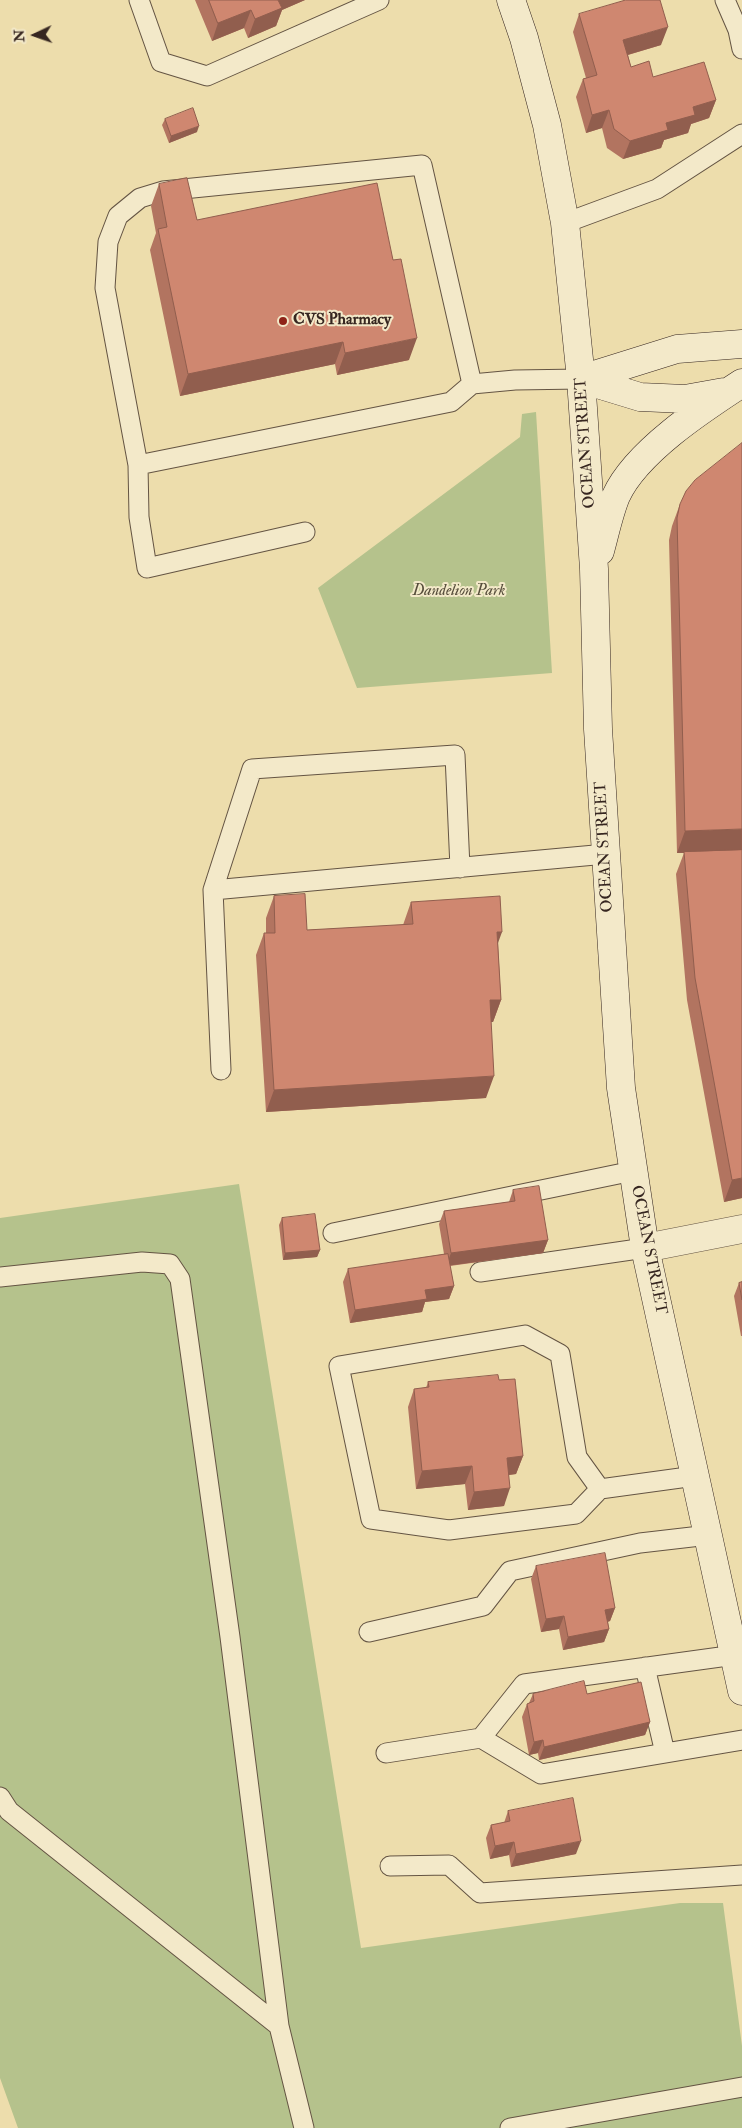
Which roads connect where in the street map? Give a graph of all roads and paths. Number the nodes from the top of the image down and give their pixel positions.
1 (139, 0) edge
2 (379, 0) edge
3 (511, 0) edge
4 (725, 0) edge
5 (740, 28) edge
6 (742, 49) edge
7 (742, 134) edge
8 (565, 223) junction
9 (742, 344) edge
10 (581, 379) junction
11 (472, 384) junction
12 (735, 387) edge
13 (138, 466) junction
14 (304, 532) dead end
15 (594, 570) junction
16 (606, 854) junction
17 (460, 868) junction
18 (213, 890) junction
19 (221, 1070) dead end
20 (633, 1171) junction
21 (742, 1230) edge
22 (333, 1233) dead end
23 (645, 1248) junction
24 (480, 1272) dead end
25 (0, 1277) edge
26 (695, 1476) junction
27 (600, 1489) junction
28 (709, 1535) junction
29 (369, 1632) dead end
30 (735, 1655) junction
31 (645, 1667) junction
32 (742, 1690) edge
33 (481, 1738) junction
34 (742, 1740) edge
35 (386, 1753) dead end
36 (665, 1753) junction
37 (0, 1798) edge
38 (390, 1866) dead end
39 (742, 1875) edge
40 (279, 2026) junction
41 (742, 2087) edge
42 (304, 2128) edge
43 (510, 2128) edge

1 - 2 lane
3 - 8 main road, OCEAN STREET
4 - 5 lane
5 - 6 lane
7 - 8 lane
8 - 10 main road, OCEAN STREET
9 - 10 main road
10 - 11 lane
10 - 12 main road
10 - 15 main road, OCEAN STREET
11 - 13 lane
11 - 13 lane
12 - 15 main road
13 - 14 lane
15 - 16 main road, OCEAN STREET
16 - 17 lane
16 - 20 main road, OCEAN STREET
17 - 18 lane
17 - 18 lane
18 - 19 lane
20 - 22 lane
20 - 23 main road, OCEAN STREET
21 - 23 main road
23 - 24 lane
23 - 26 main road, OCEAN STREET
25 - 40 lane
26 - 27 lane
26 - 28 main road, OCEAN STREET
27 - 27 lane
28 - 29 lane
28 - 30 main road, OCEAN STREET
30 - 31 lane
30 - 32 main road, OCEAN STREET
31 - 33 lane
31 - 36 lane
33 - 35 lane
33 - 36 lane
34 - 36 lane
37 - 40 lane
38 - 39 lane
40 - 42 lane
41 - 43 lane

